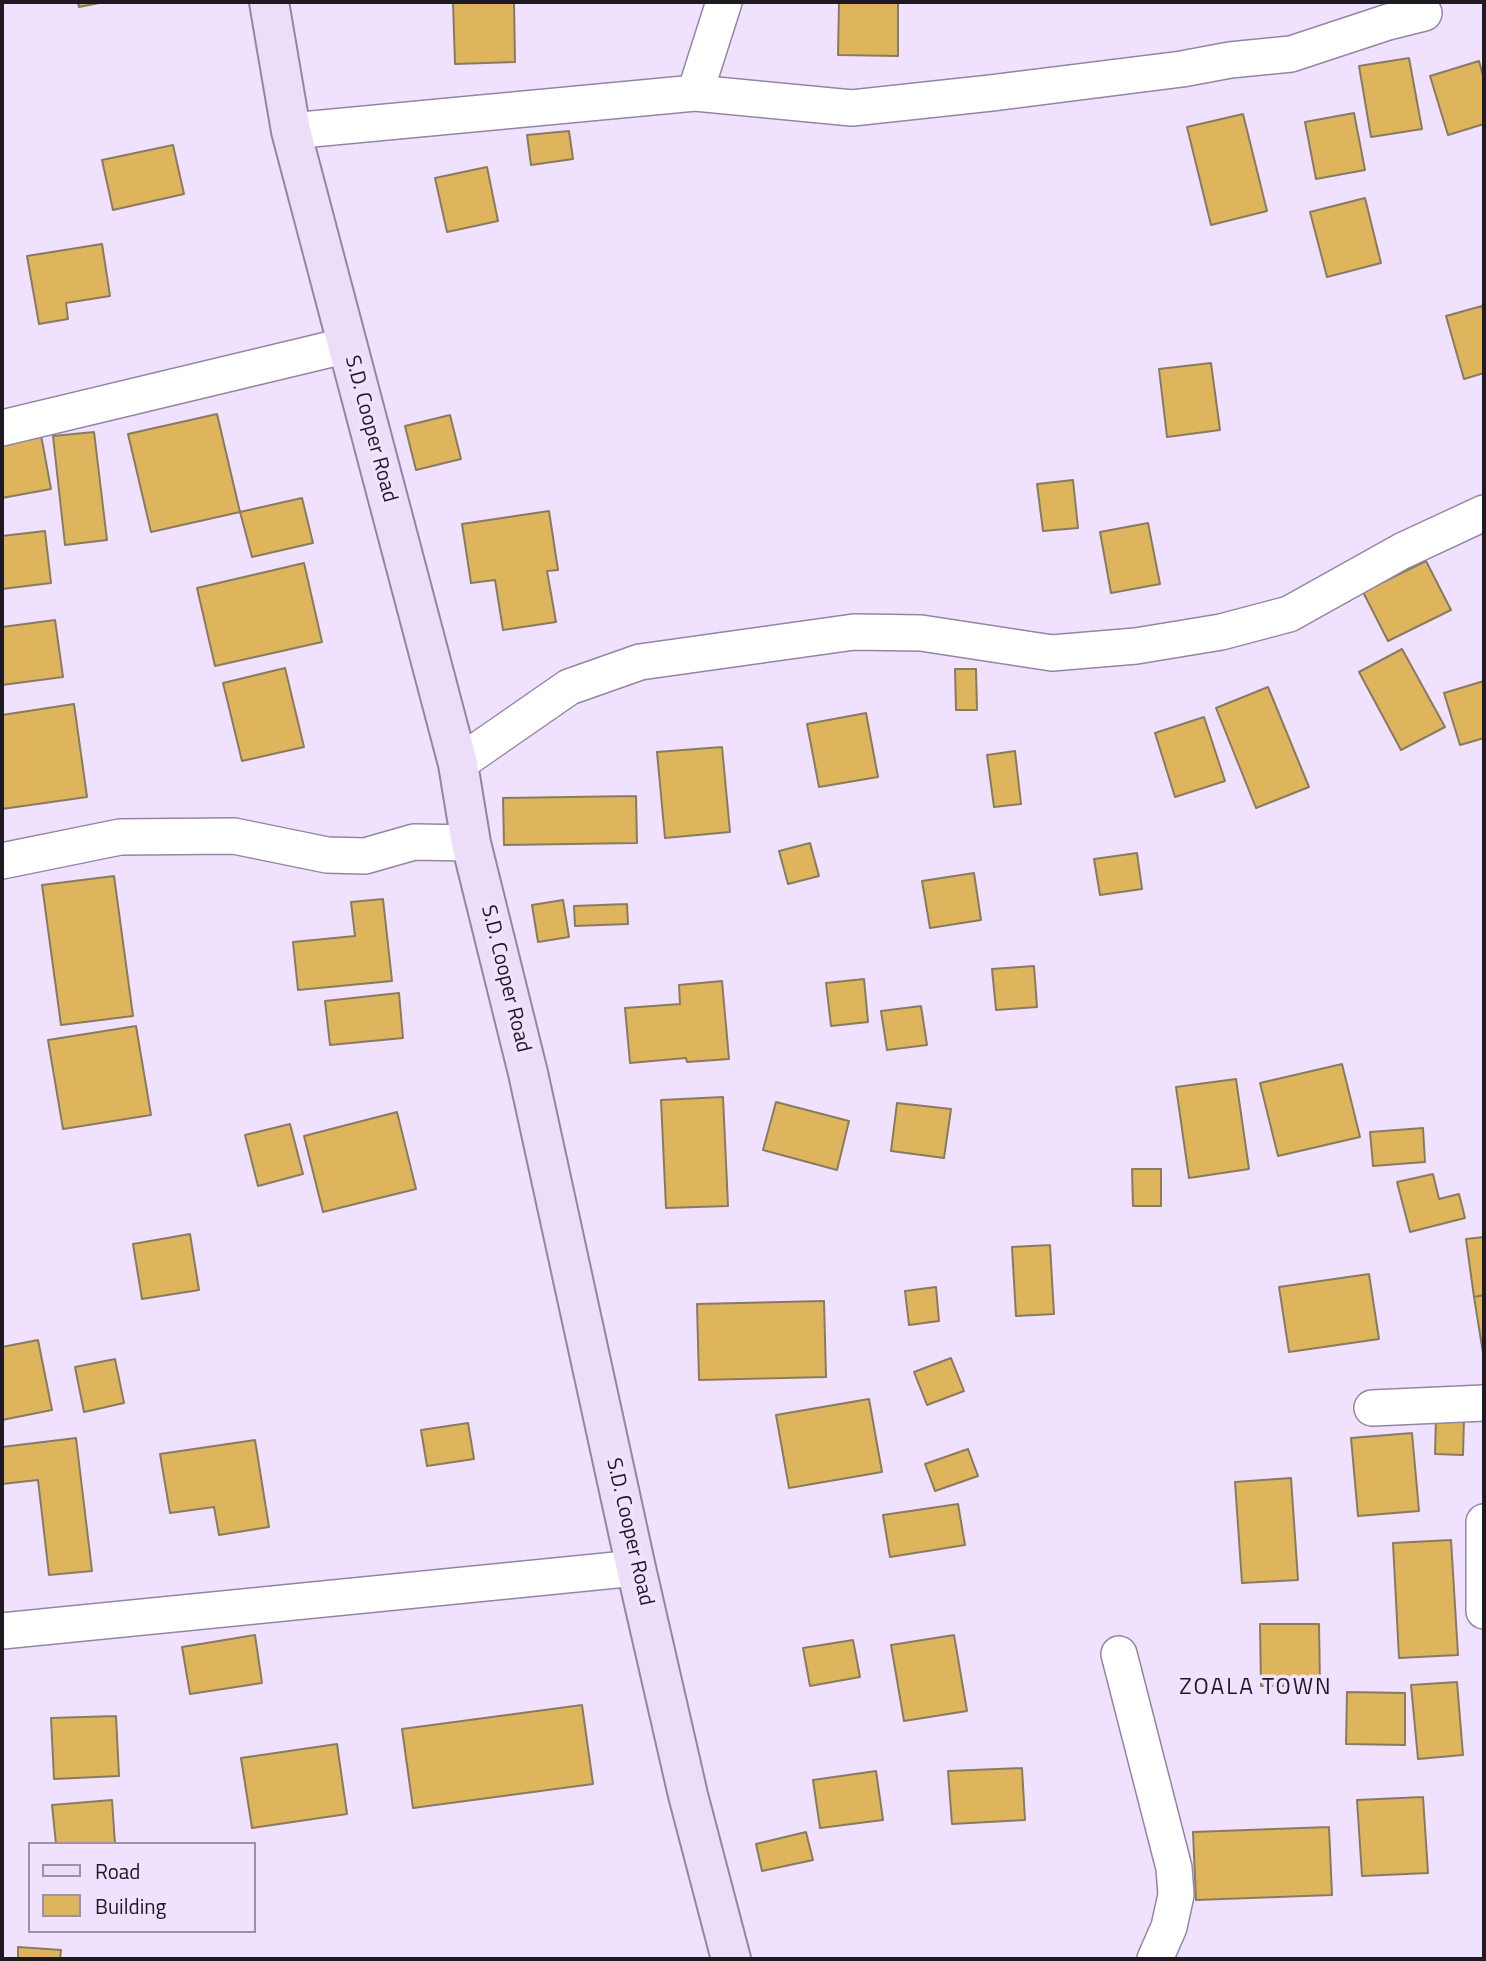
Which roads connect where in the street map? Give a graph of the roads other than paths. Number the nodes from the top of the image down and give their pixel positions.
1 (269, 2) edge
2 (724, 2) edge
3 (1424, 13) dead end
4 (695, 93) junction
5 (291, 131) junction
6 (348, 345) junction
7 (2, 428) edge
8 (1484, 513) edge
9 (458, 764) junction
10 (471, 843) junction
11 (2, 861) edge
12 (1484, 1403) edge
13 (1371, 1408) dead end
14 (1484, 1522) edge
15 (636, 1568) junction
16 (1484, 1611) edge
17 (2, 1631) edge
18 (1119, 1654) dead end
19 (731, 1959) edge
20 (1155, 1959) edge

1 - 5 street, S.D. Cooper Road
2 - 4 street
3 - 4 street
4 - 5 street
5 - 6 street, S.D. Cooper Road
6 - 7 street
6 - 9 street, S.D. Cooper Road
8 - 9 street
9 - 10 street, S.D. Cooper Road
10 - 11 street
10 - 15 street, S.D. Cooper Road
12 - 13 street
14 - 16 street
15 - 17 street
15 - 19 street, S.D. Cooper Road
18 - 20 street

